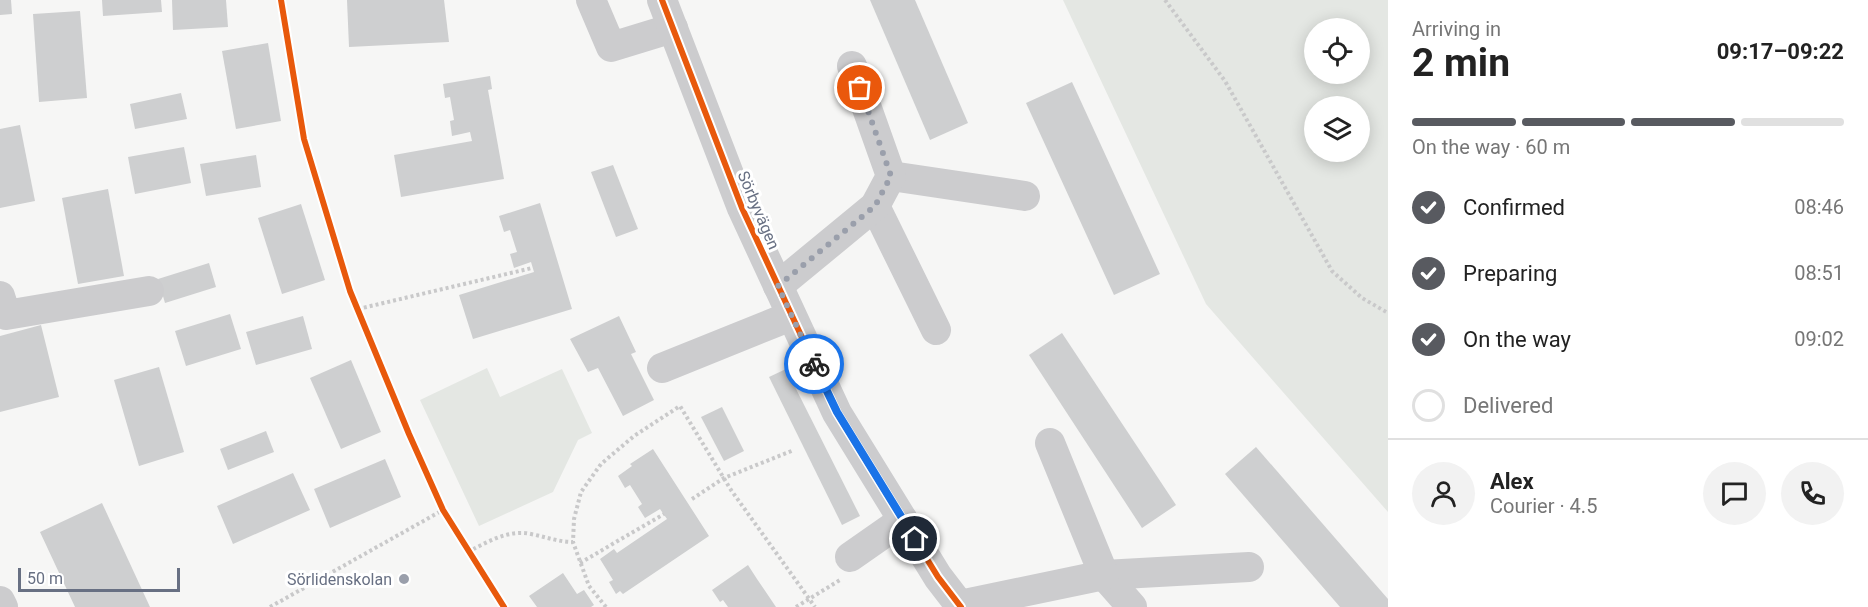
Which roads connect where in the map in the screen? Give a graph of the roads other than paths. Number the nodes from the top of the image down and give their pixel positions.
1 (591, 0) edge
2 (662, 0) edge
3 (673, 28) junction
4 (852, 66) dead end
5 (891, 176) junction
6 (1025, 196) dead end
7 (875, 206) junction
8 (778, 286) junction
9 (149, 291) dead end
10 (0, 296) edge
11 (791, 316) junction
12 (936, 330) dead end
13 (662, 368) dead end
14 (1050, 443) dead end
15 (903, 520) junction
16 (850, 566) road end
17 (1249, 567) dead end
18 (1104, 575) junction
19 (0, 601) edge
20 (961, 606) edge
21 (3, 607) edge
22 (1132, 607) edge

1 - 3 street
2 - 3 street, Sörbyvägen
3 - 8 street, Sörbyvägen
4 - 5 street
5 - 6 street
5 - 7 street
7 - 8 street
7 - 12 street
8 - 11 street, Sörbyvägen
9 - 10 street
11 - 13 street
11 - 15 street, Sörbyvägen
14 - 18 street
15 - 16 street
15 - 20 street, Sörbyvägen
17 - 18 street
18 - 20 street
18 - 22 street
19 - 21 street

